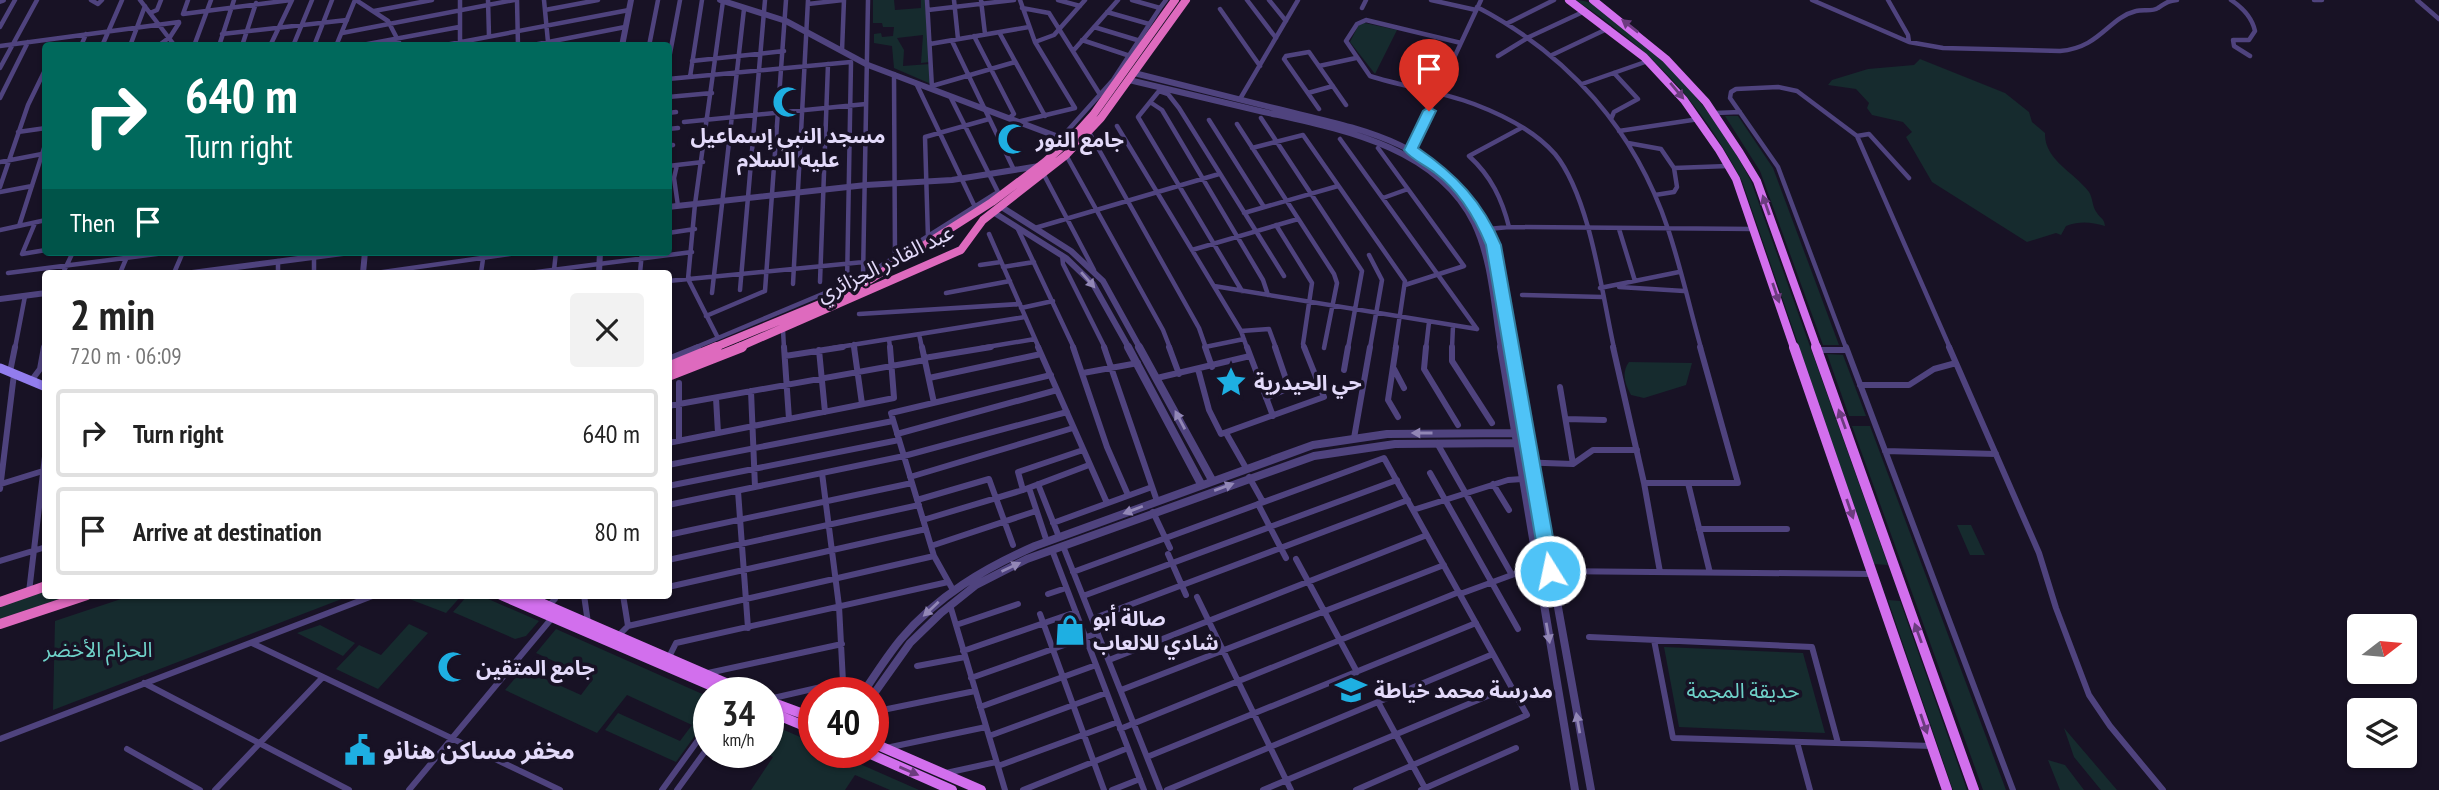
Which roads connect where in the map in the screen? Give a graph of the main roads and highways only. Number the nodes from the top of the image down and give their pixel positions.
1 (1175, 0) edge
2 (1186, 0) edge
3 (1569, 0) edge
4 (1593, 0) edge
5 (1041, 170) junction
6 (956, 227) junction
7 (972, 238) junction
8 (928, 242) junction
9 (945, 258) junction
10 (672, 366) edge
11 (0, 368) edge
12 (672, 374) edge
13 (42, 385) edge
14 (42, 587) edge
15 (75, 599) edge
16 (514, 599) edge
17 (530, 599) edge
18 (0, 602) edge
19 (553, 611) junction
20 (0, 624) edge
21 (705, 677) edge
22 (711, 677) edge
23 (889, 753) edge
24 (889, 762) edge
25 (939, 783) edge
26 (952, 790) edge
27 (981, 790) edge
28 (1947, 790) edge
29 (1974, 790) edge

1 - 5 highway, عبد القادر الجزائري
2 - 5 highway, عبد القادر الجزائري
3 -> 28 main road
29 -> 4 main road
5 - 6 highway, عبد القادر الجزائري
5 - 7 highway, عبد القادر الجزائري
6 - 7 highway
6 - 8 highway, عبد القادر الجزائري
7 - 9 highway, عبد القادر الجزائري
8 - 9 highway
8 - 10 highway, عبد القادر الجزائري
9 - 12 highway, عبد القادر الجزائري
11 - 13 main road
14 - 18 highway
15 - 20 highway
16 - 19 main road
17 - 19 main road
19 - 21 main road
19 - 22 main road
23 - 25 main road
24 -> 25 main road
25 - 26 main road
25 - 27 main road

